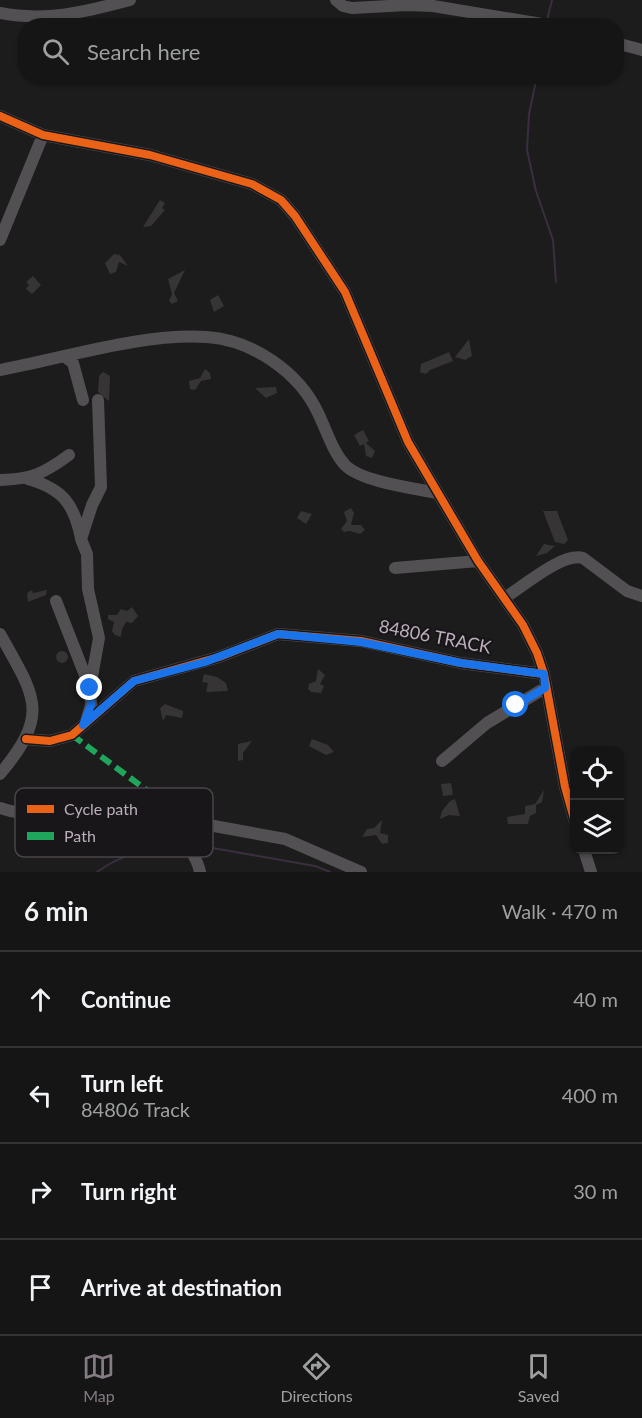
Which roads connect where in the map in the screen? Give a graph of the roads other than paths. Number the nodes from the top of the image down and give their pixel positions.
1 (130, 0) edge
2 (336, 0) edge
3 (0, 13) edge
4 (33, 18) edge
5 (48, 18) edge
6 (506, 18) edge
7 (624, 45) edge
8 (642, 50) edge
9 (0, 116) edge
10 (43, 135) junction
11 (0, 240) edge
12 (64, 356) junction
13 (0, 370) edge
14 (83, 400) dead end
15 (98, 400) dead end
16 (69, 455) dead end
17 (28, 479) junction
18 (0, 480) edge
19 (437, 493) junction
20 (81, 539) junction
21 (478, 561) junction
22 (395, 568) dead end
23 (642, 596) edge
24 (504, 598) junction
25 (56, 601) dead end
26 (0, 634) edge
27 (544, 674) junction
28 (90, 688) junction
29 (545, 688) junction
30 (83, 725) junction
31 (26, 739) junction
32 (442, 761) dead end
33 (0, 774) edge
34 (570, 804) edge
35 (0, 808) edge
36 (15, 810) edge
37 (213, 826) edge
38 (585, 854) edge
39 (193, 857) edge
40 (589, 870) edge
41 (200, 872) edge
42 (361, 872) edge

1 - 5 street
2 - 6 street
3 - 4 street
7 - 8 street
9 - 10 street
10 - 11 street
10 - 19 street
12 - 13 street
12 - 14 street
12 - 19 street
15 - 20 street
16 - 17 street
17 - 18 street
17 - 20 street
19 - 21 street
20 - 28 street
21 - 22 street
21 - 24 street
23 - 24 street
24 - 27 street
25 - 28 street
26 - 31 street
27 - 29 street
27 - 30 street, 84806 TRACK
28 - 30 street
29 - 32 street
29 - 34 street
30 - 31 street, 84806 TRACK
31 - 33 street
35 - 36 street
37 - 42 street
38 - 40 street
39 - 41 street

